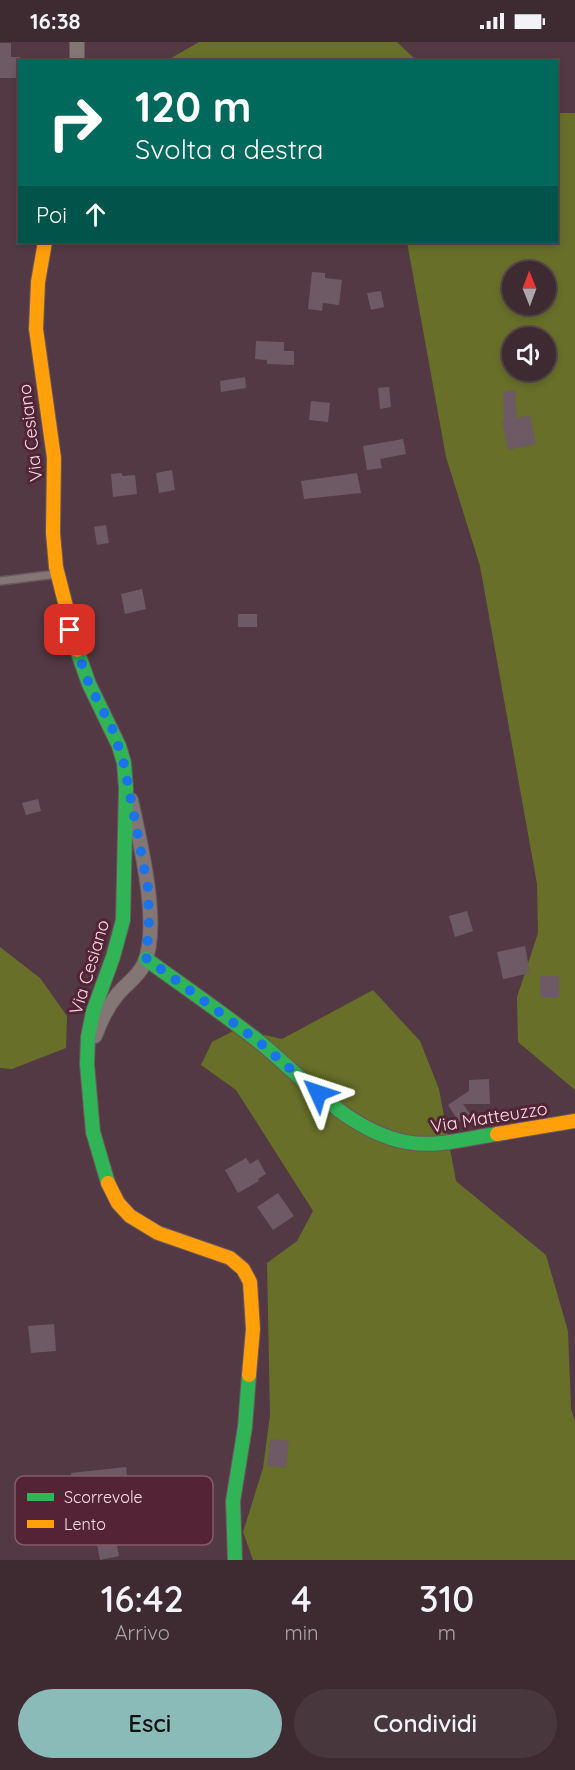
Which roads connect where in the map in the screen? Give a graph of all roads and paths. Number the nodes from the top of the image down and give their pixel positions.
1 (77, 42) edge
2 (77, 60) edge
3 (45, 243) edge
4 (57, 574) junction
5 (0, 581) edge
6 (124, 764) junction
7 (146, 958) junction
8 (87, 1064) junction
9 (575, 1121) edge
10 (235, 1560) edge

1 - 2 street
3 - 4 street, Via Cesiano
4 - 5 lane
4 - 6 street, Via Cesiano
6 - 7 street
6 - 8 street, Via Cesiano
7 - 8 street
7 - 9 street, Via Matteuzzo
8 - 10 street, Via Cesiano

